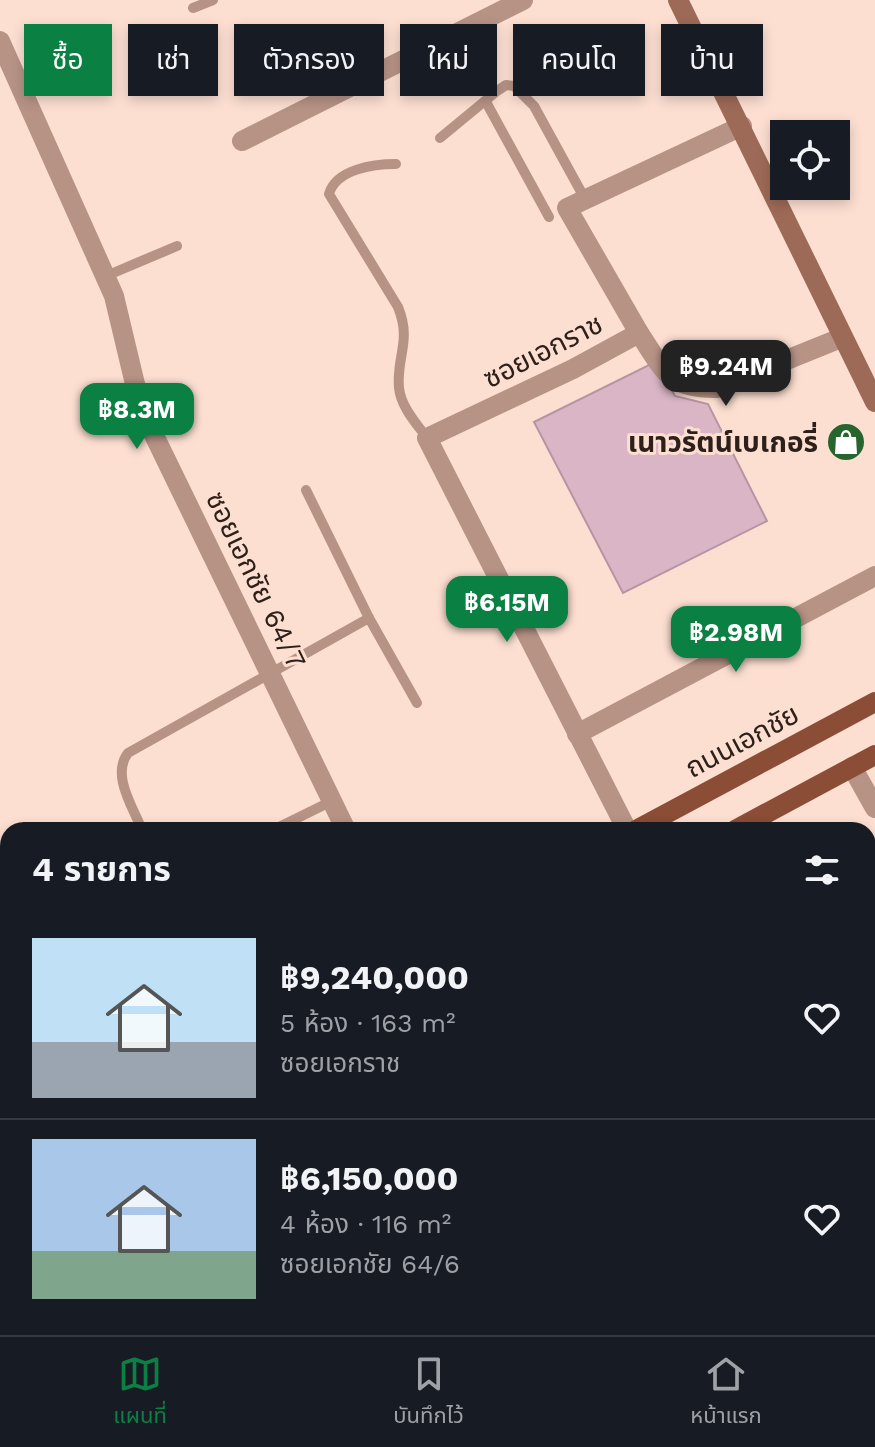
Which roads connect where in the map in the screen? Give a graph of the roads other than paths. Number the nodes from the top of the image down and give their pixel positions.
1 (213, 0) edge
2 (523, 0) edge
3 (678, 0) edge
4 (193, 8) dead end
5 (0, 41) edge
6 (486, 102) junction
7 (742, 126) junction
8 (440, 138) dead end
9 (242, 141) dead end
10 (396, 164) dead end
11 (585, 199) junction
12 (549, 217) dead end
13 (177, 246) dead end
14 (106, 276) junction
15 (639, 333) junction
16 (841, 338) junction
17 (875, 402) edge
18 (427, 438) junction
19 (306, 490) dead end
20 (875, 576) edge
21 (369, 618) junction
22 (269, 672) junction
23 (875, 702) edge
24 (417, 703) dead end
25 (577, 734) junction
26 (875, 755) edge
27 (852, 767) junction
28 (332, 801) junction
29 (875, 808) edge
30 (139, 822) edge
31 (289, 822) edge
32 (342, 822) edge
33 (623, 822) edge
34 (651, 822) edge
35 (750, 822) edge

1 - 4 lane
2 - 9 street
3 - 7 main road
5 - 14 street, ซอยเอกชัย 64/7
6 - 8 lane
6 - 11 lane
6 - 12 lane
7 - 11 street
7 - 16 main road
10 - 18 lane
11 - 15 street, ซอยเอกราช
13 - 14 lane
14 - 22 street, ซอยเอกชัย 64/7
15 - 16 street
15 - 18 street, ซอยเอกราช
16 - 17 main road
18 - 25 street
19 - 21 lane
20 - 25 street
21 - 22 lane
21 - 24 lane
22 - 28 street, ซอยเอกชัย 64/7
22 - 30 lane
23 - 34 main road, ถนนเอกชัย
25 - 33 street
26 - 27 main road
27 - 29 street
27 - 35 main road
28 - 31 lane
28 - 32 street, ซอยเอกชัย 64/7

